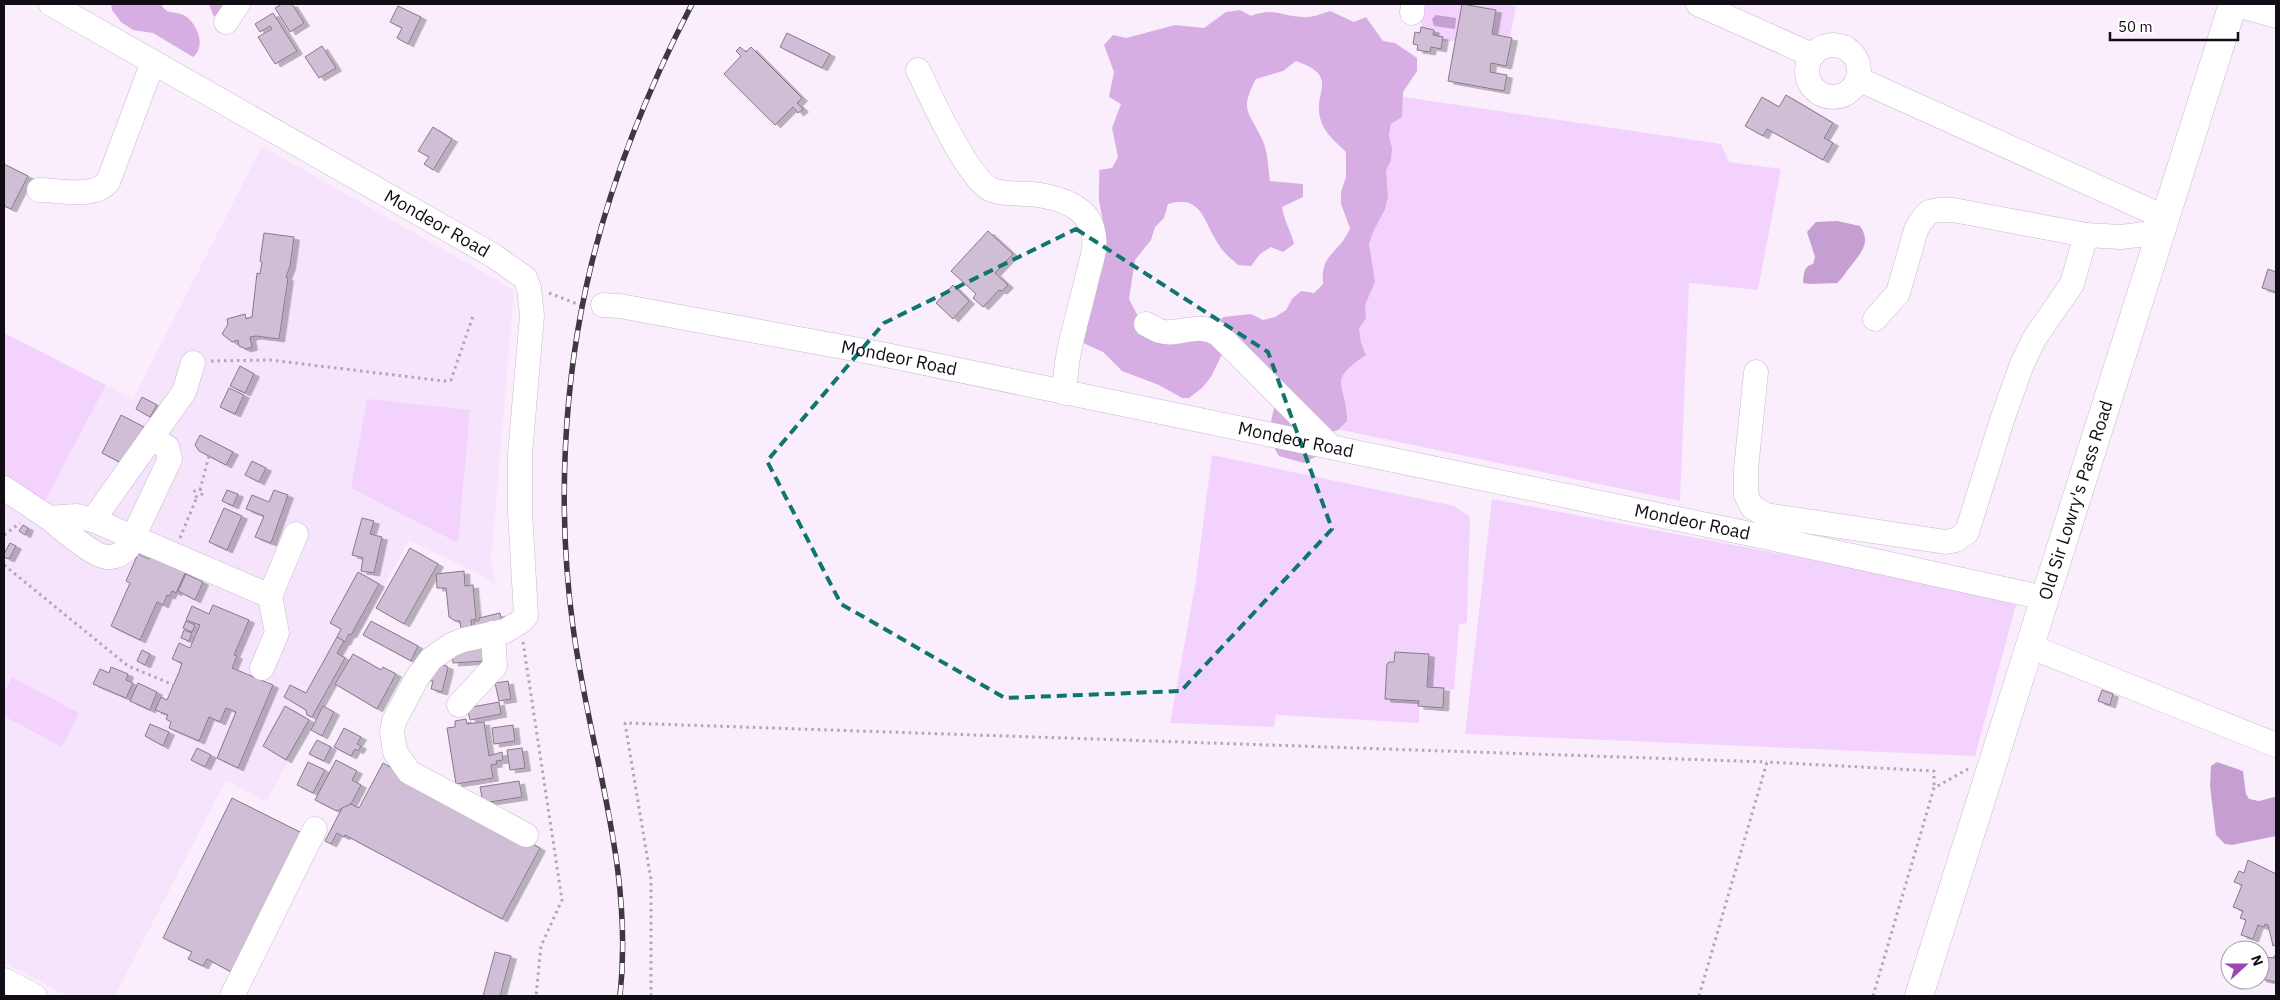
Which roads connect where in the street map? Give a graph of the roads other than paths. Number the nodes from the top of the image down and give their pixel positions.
1 (50, 4) edge
2 (1698, 4) edge
3 (2234, 4) edge
4 (2276, 16) edge
5 (1812, 55) junction
6 (153, 62) junction
7 (918, 70) dead end
8 (1858, 79) junction
9 (39, 190) dead end
10 (2164, 225) junction
11 (2086, 235) junction
12 (603, 305) road end
13 (1875, 319) dead end
14 (1146, 324) dead end
15 (193, 363) road end
16 (1756, 372) dead end
17 (1065, 393) junction
18 (151, 438) junction
19 (1330, 447) junction
20 (4, 488) edge
21 (50, 518) junction
22 (93, 520) junction
23 (296, 534) dead end
24 (134, 536) junction
25 (270, 596) junction
26 (2045, 598) junction
27 (494, 633) junction
28 (2029, 646) junction
29 (262, 668) dead end
30 (459, 705) dead end
31 (2276, 745) edge
32 (315, 828) dead end
33 (526, 835) dead end
34 (4, 980) edge
35 (35, 996) edge
36 (232, 996) edge
37 (1919, 996) edge

1 - 6 street, Mondeor Road
2 - 5 street
3 - 4 street
3 - 10 main road, Old Sir Lowry's Pass Road
5 - 8 street
5 - 8 street
6 - 9 street
6 - 27 street, Mondeor Road
7 - 17 street
8 - 10 street
10 - 11 street
10 - 26 main road, Old Sir Lowry's Pass Road
11 - 13 street
11 - 16 street
12 - 17 street, Mondeor Road
14 - 19 street
15 - 18 street
17 - 19 street, Mondeor Road
18 - 22 street
18 - 24 street
19 - 26 street, Mondeor Road
20 - 21 street
21 - 22 street
21 - 24 street
22 - 24 street
23 - 25 street
24 - 25 street
25 - 29 street
26 - 28 main road, Old Sir Lowry's Pass Road
27 - 30 street
27 - 33 street
28 - 31 street
28 - 37 main road, Old Sir Lowry's Pass Road
32 - 36 street
34 - 35 street

